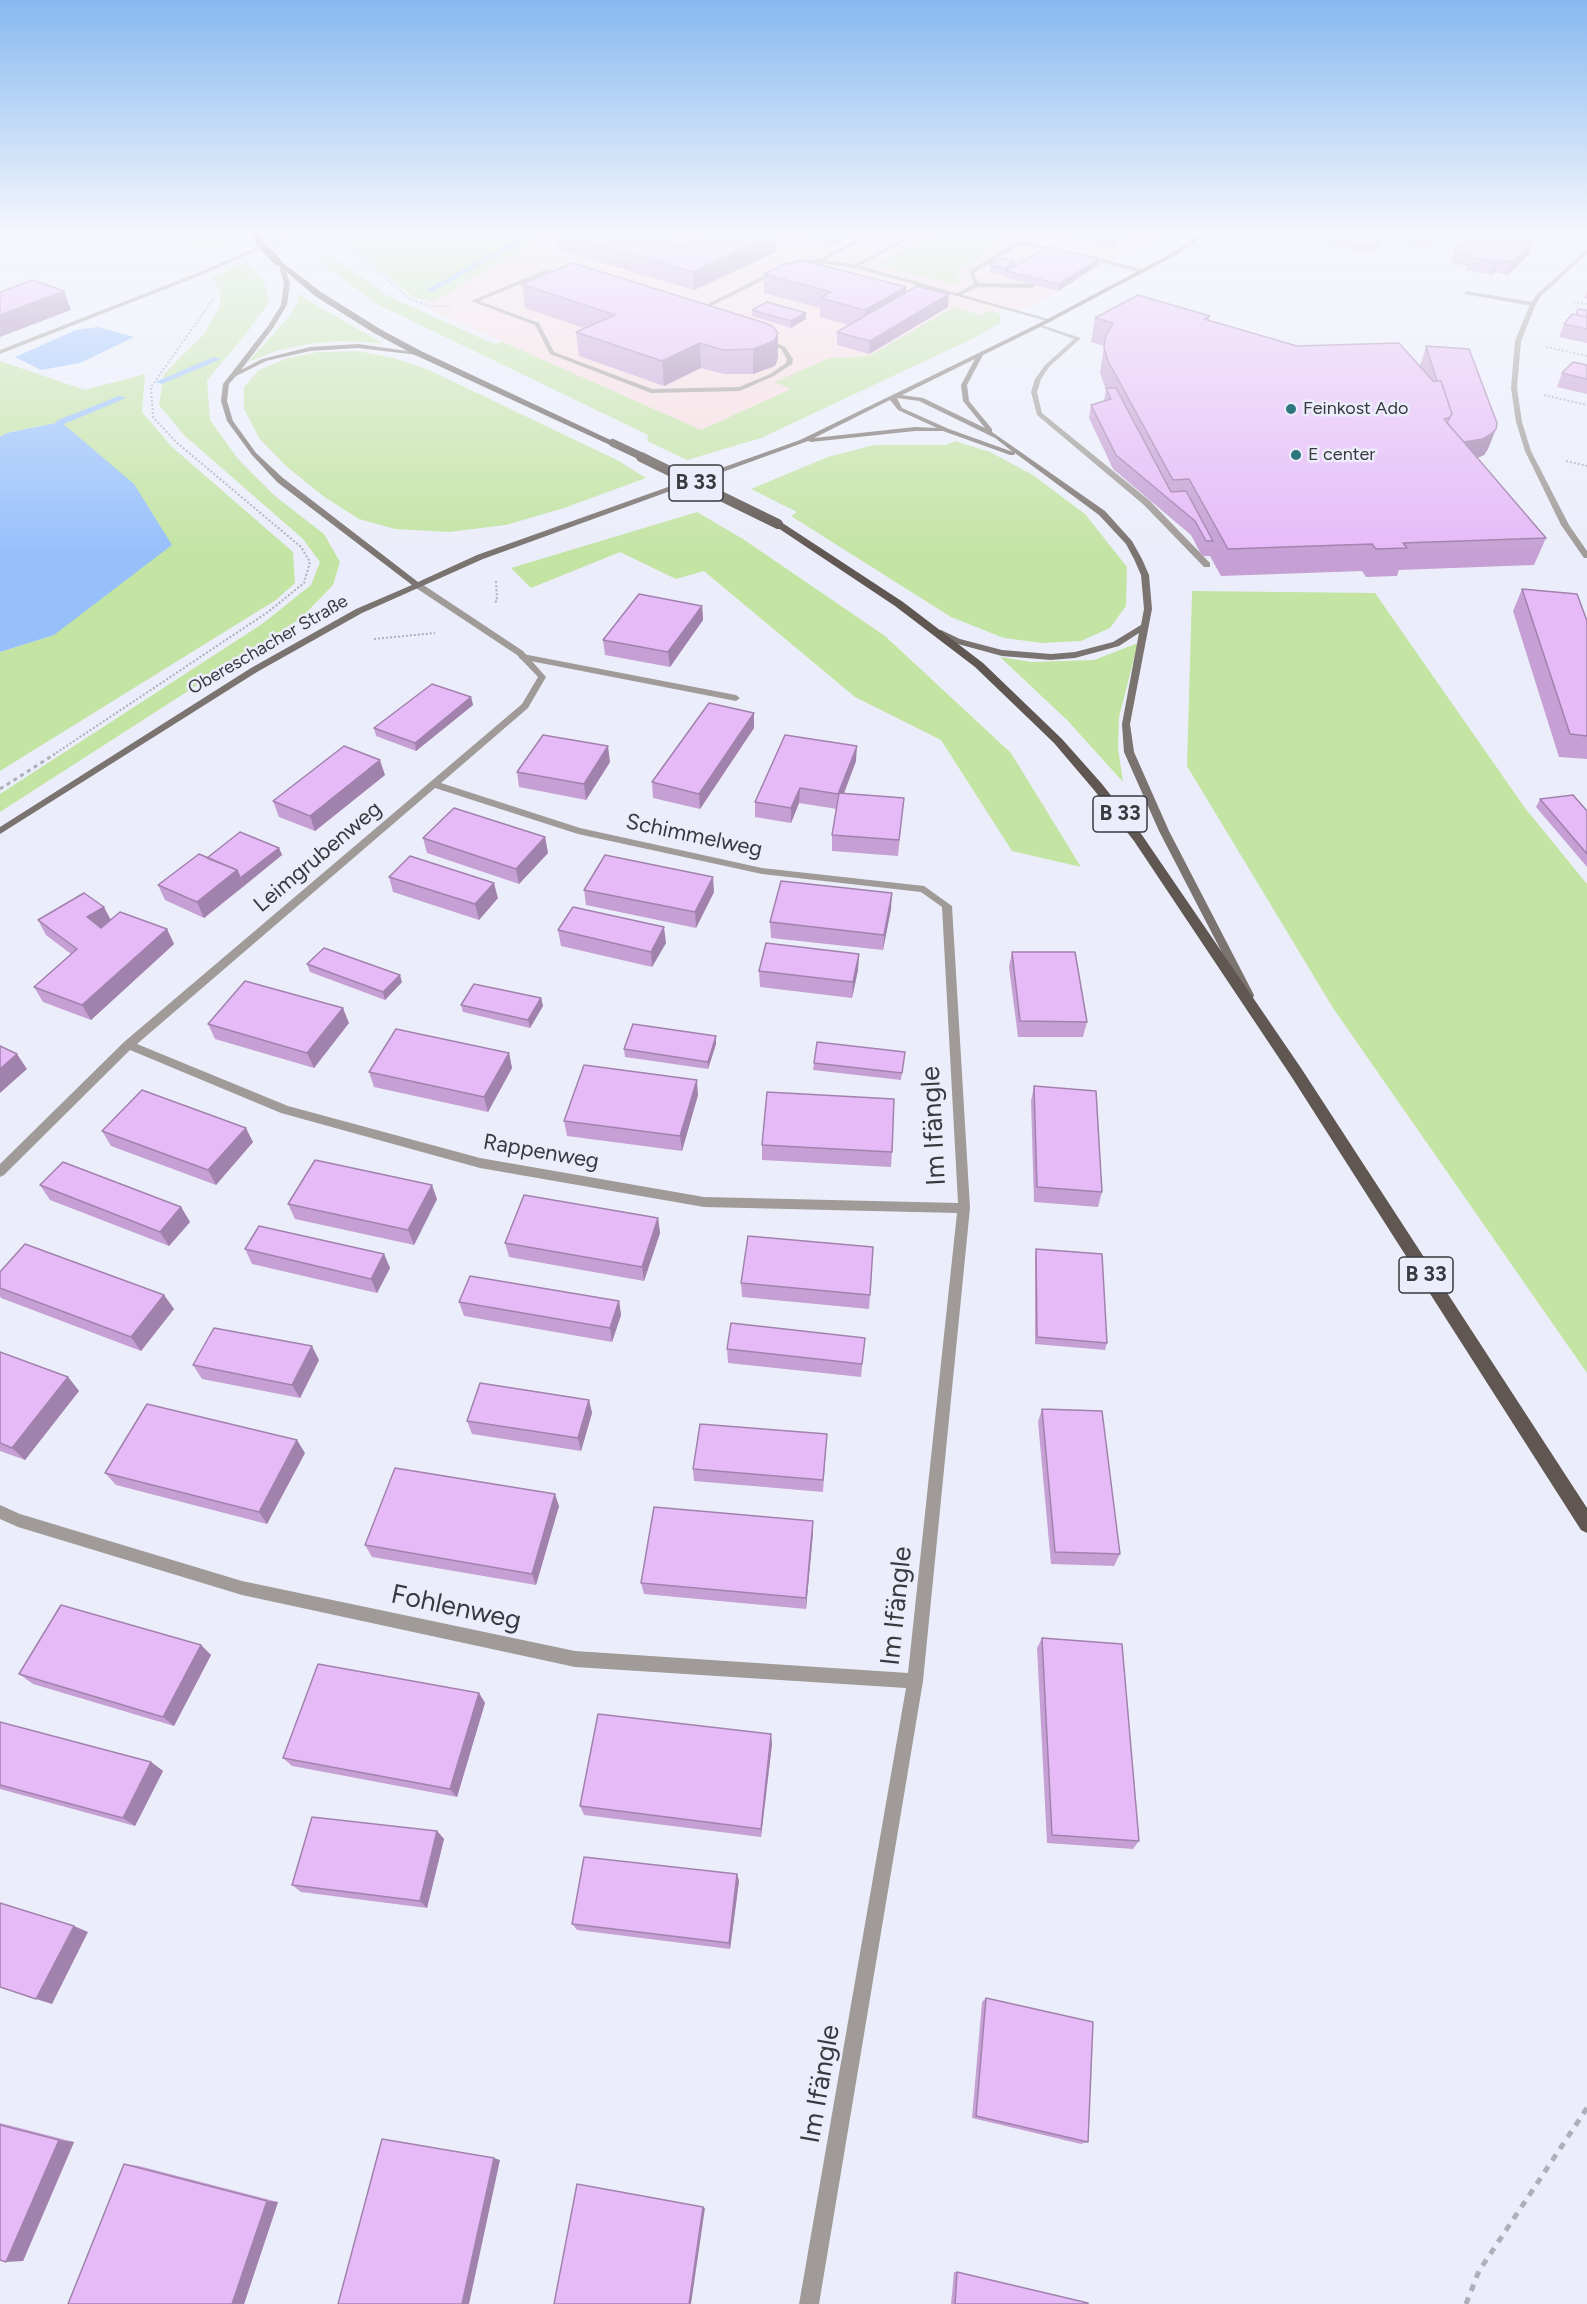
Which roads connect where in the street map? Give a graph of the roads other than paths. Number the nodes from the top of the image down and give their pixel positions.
1 (35, 338) edge
2 (263, 338) edge
3 (392, 338) edge
4 (544, 338) edge
5 (759, 338) edge
6 (1015, 338) edge
7 (1074, 338) edge
8 (1519, 338) edge
9 (0, 351) edge
10 (418, 352) junction
11 (980, 355) junction
12 (231, 378) junction
13 (893, 396) junction
14 (947, 430) junction
15 (997, 437) junction
16 (802, 441) junction
17 (1024, 459) junction
18 (1587, 556) edge
19 (1207, 565) edge
20 (416, 584) junction
21 (1145, 626) junction
22 (938, 632) junction
23 (523, 657) junction
24 (736, 698) dead end
25 (434, 784) junction
26 (0, 831) edge
27 (946, 906) joint
28 (1265, 1026) junction
29 (128, 1045) junction
30 (0, 1172) edge
31 (964, 1208) junction
32 (0, 1512) edge
33 (1587, 1524) edge
34 (915, 1681) junction
35 (809, 2304) edge

1 - 9 street
2 - 12 main road
3 - 10 main road, B 33
4 - 5 street
6 - 11 main road
7 - 19 street
8 - 18 street
10 - 12 main road
10 - 22 main road, B 33, bridge
11 - 13 main road
11 - 15 main road
12 - 20 main road
13 - 14 main road
13 - 15 main road
13 - 16 main road
14 - 16 main road
14 - 17 main road
15 - 17 main road
16 - 20 main road, Obereschacher Straße
17 - 21 main road
20 - 23 street, Leimgrubenweg
20 - 26 main road, Obereschacher Straße
21 - 22 main road
21 - 28 main road
22 - 28 main road, B 33
23 - 24 street
23 - 25 street, Leimgrubenweg
25 - 27 street, Schimmelweg
25 - 29 street, Leimgrubenweg
27 - 31 street, Im Ifängle
28 - 33 main road, B 33
29 - 30 street, Leimgrubenweg
29 - 31 street, Rappenweg
31 - 34 street, Im Ifängle
32 - 34 street, Fohlenweg
34 - 35 street, Im Ifängle

